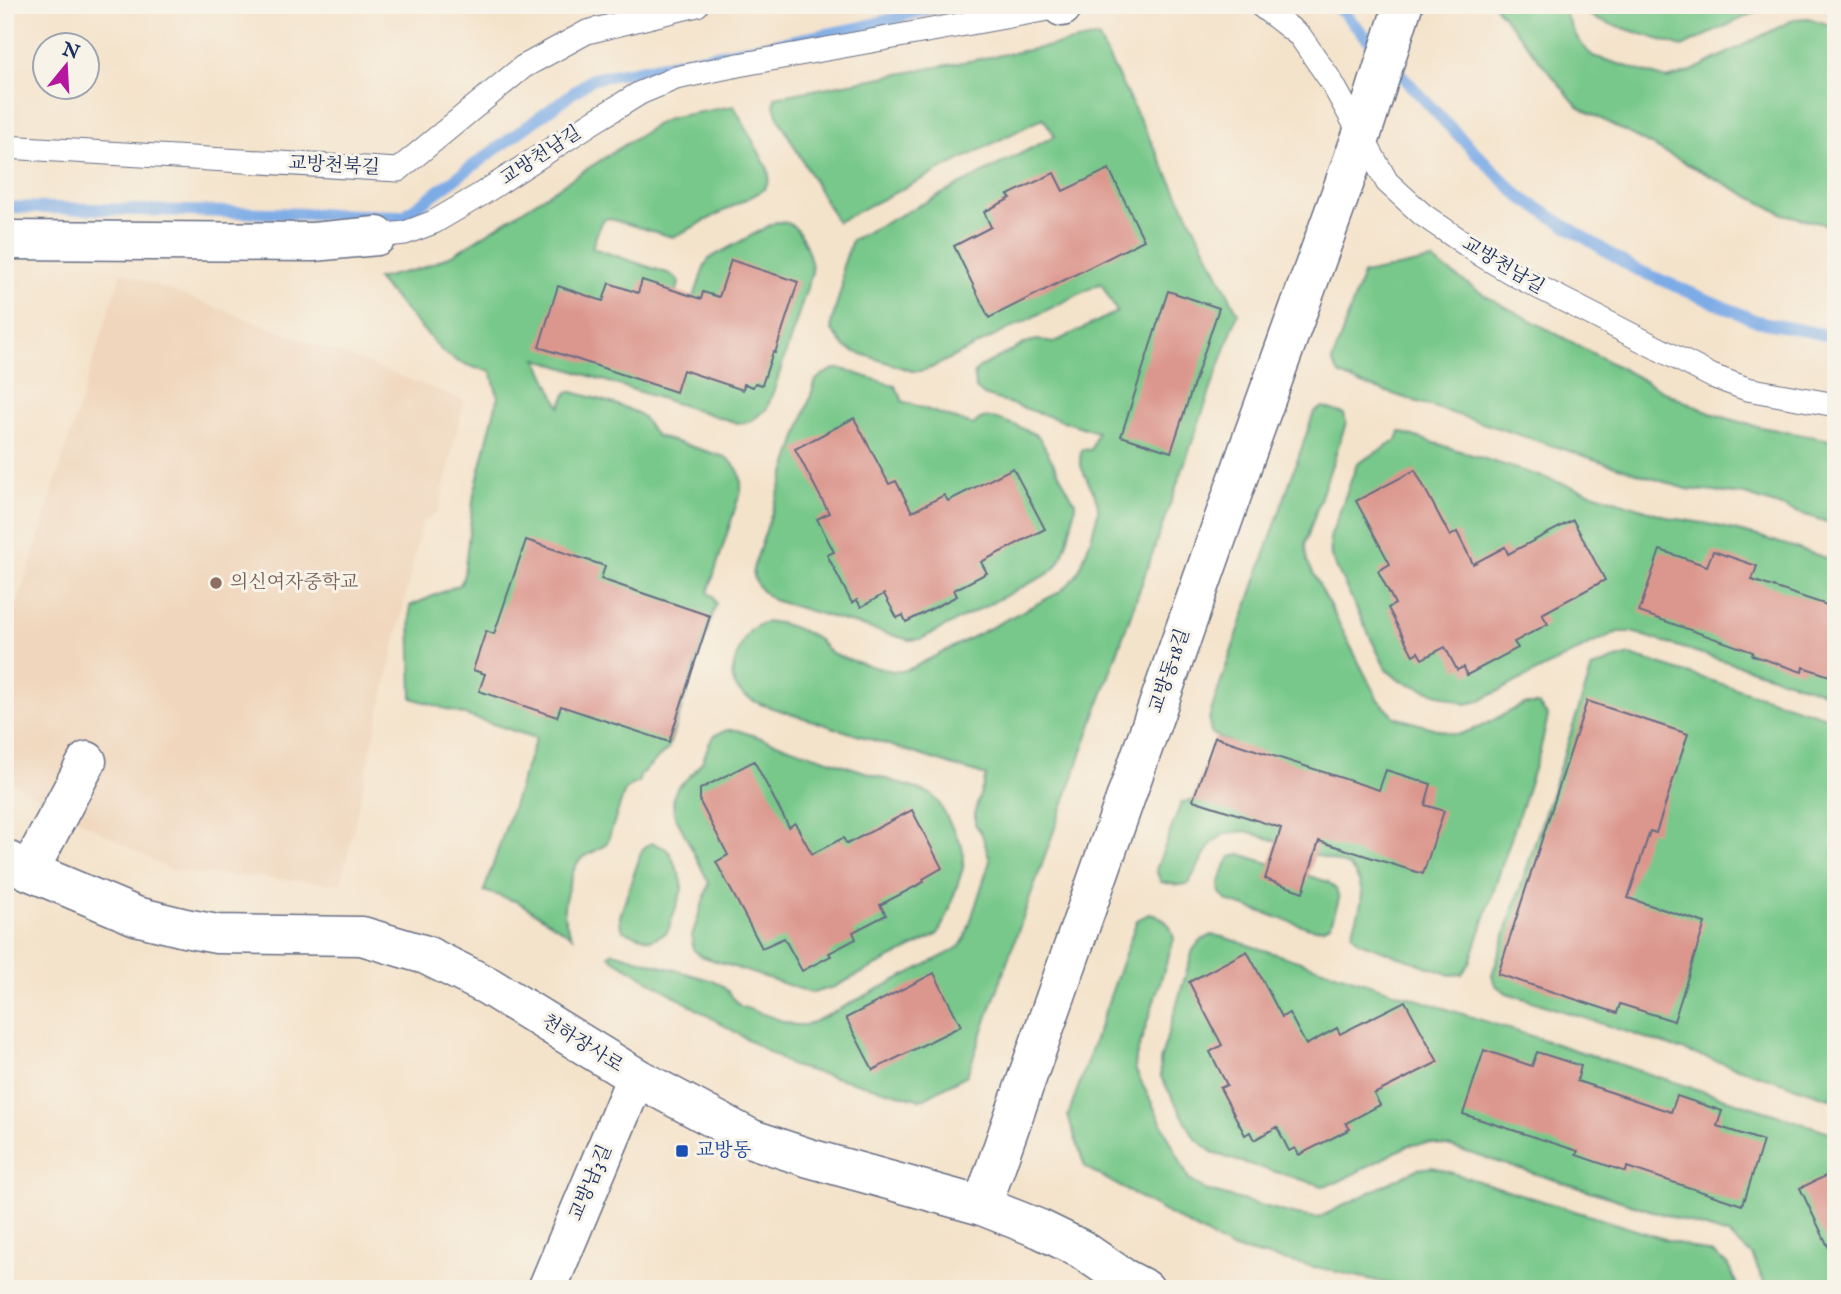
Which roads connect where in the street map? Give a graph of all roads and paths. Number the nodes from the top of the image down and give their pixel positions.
1 (697, 5) edge
2 (1260, 5) edge
3 (1064, 6) edge
4 (1402, 8) edge
5 (1361, 137) junction
6 (5, 147) edge
7 (377, 236) joint
8 (5, 240) edge
9 (1836, 405) edge
10 (87, 761) dead end
11 (17, 865) edge
12 (636, 1077) junction
13 (982, 1206) junction
14 (547, 1289) edge
15 (1145, 1289) edge

1 - 6 lane, 교방천북길
2 - 5 lane, 교방천남길
3 - 7 lane, 교방천남길
4 - 5 main road, 교방동18길
5 - 9 lane, 교방천남길
5 - 13 main road, 교방동18길
7 - 8 main road, 교방천남길
10 - 11 main road
11 - 12 main road, 천하장사로
12 - 13 main road, 천하장사로
12 - 14 main road, 교방남3길
13 - 15 main road, 천하장사로

